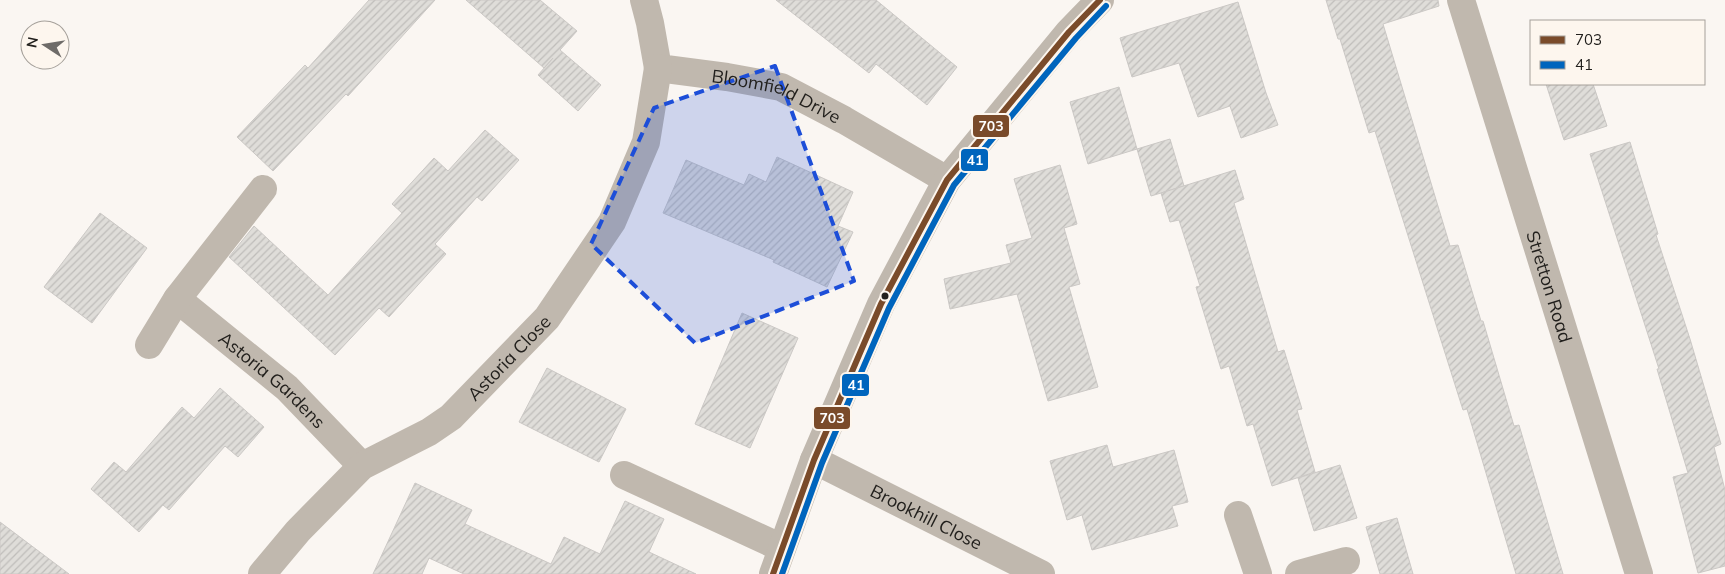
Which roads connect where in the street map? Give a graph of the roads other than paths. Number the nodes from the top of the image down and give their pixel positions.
1 (644, 0) edge
2 (1100, 0) edge
3 (1461, 0) edge
4 (658, 68) junction
5 (947, 180) junction
6 (263, 189) dead end
7 (178, 299) junction
8 (149, 345) dead end
9 (814, 460) junction
10 (362, 466) junction
11 (624, 474) dead end
12 (1238, 516) dead end
13 (782, 548) junction
14 (1346, 561) dead end
15 (262, 574) edge
16 (773, 574) edge
17 (1040, 574) edge
18 (1258, 574) edge
19 (1299, 574) edge
20 (1638, 574) edge

1 - 4 street
2 - 5 street
3 - 20 street, Stretton Road
4 - 5 street, Bloomfield Drive
4 - 10 street, Astoria Close
5 - 9 street
6 - 7 street
7 - 8 street
7 - 10 street, Astoria Gardens
9 - 13 street
9 - 17 street, Brookhill Close
10 - 15 street, Astoria Close
11 - 13 street
12 - 18 street
13 - 16 street
14 - 19 street

